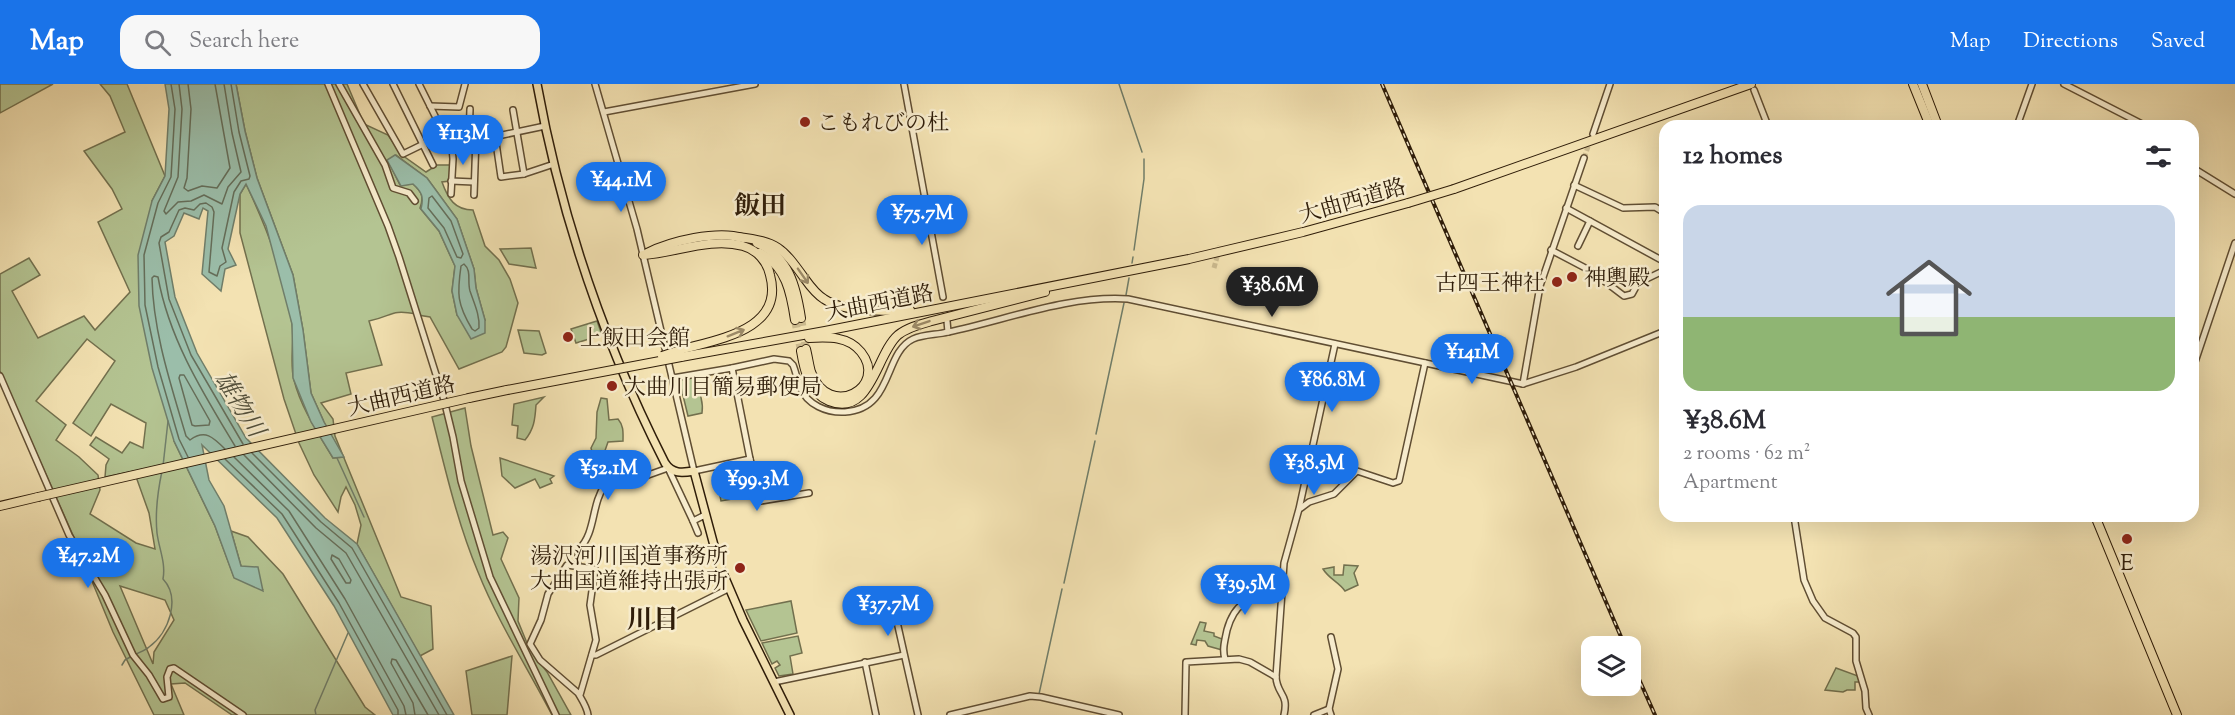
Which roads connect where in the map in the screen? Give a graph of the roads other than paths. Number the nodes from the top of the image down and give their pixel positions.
1 (328, 84) edge
2 (337, 84) edge
3 (363, 84) edge
4 (393, 84) edge
5 (419, 84) edge
6 (465, 84) edge
7 (537, 84) edge
8 (595, 84) edge
9 (755, 84) edge
10 (904, 84) edge
11 (1610, 84) edge
12 (1912, 84) edge
13 (1922, 84) edge
14 (2032, 84) edge
15 (2064, 84) edge
16 (1752, 87) edge
17 (333, 97) junction
18 (430, 106) junction
19 (470, 109) dead end
20 (513, 110) dead end
21 (604, 112) junction
22 (1766, 120) edge
23 (1927, 120) edge
24 (1936, 120) edge
25 (2019, 120) edge
26 (2134, 120) edge
27 (545, 126) junction
28 (516, 132) junction
29 (1593, 134) tunnel mouth
30 (447, 135) junction
31 (495, 136) junction
32 (472, 137) junction
33 (424, 145) junction
34 (1584, 158) tunnel mouth
35 (433, 165) dead end
36 (554, 165) junction
37 (2199, 172) edge
38 (524, 174) junction
39 (452, 181) junction
40 (474, 182) junction
41 (1574, 185) junction
42 (451, 194) dead end
43 (2235, 194) edge
44 (474, 195) dead end
45 (415, 201) dead end
46 (1566, 208) junction
47 (1659, 210) edge
48 (1590, 221) junction
49 (738, 237) junction
50 (2235, 243) edge
51 (1578, 246) dead end
52 (753, 250) junction
53 (1551, 250) junction
54 (643, 255) junction
55 (1659, 259) edge
56 (1140, 269) junction
57 (1659, 273) edge
58 (943, 297) dead end
59 (938, 309) junction
60 (947, 321) dead end
61 (948, 332) junction
62 (1659, 333) edge
63 (1335, 344) junction
64 (2199, 350) edge
65 (681, 353) junction
66 (1425, 363) junction
67 (732, 368) junction
68 (0, 376) edge
69 (673, 378) junction
70 (1524, 384) junction
71 (750, 459) junction
72 (668, 468) junction
73 (694, 471) junction
74 (809, 493) dead end
75 (0, 506) edge
76 (1299, 509) junction
77 (705, 515) junction
78 (693, 520) junction
79 (1795, 522) edge
80 (2097, 522) edge
81 (698, 533) dead end
82 (577, 566) junction
83 (728, 589) junction
84 (1282, 593) junction
85 (895, 613) dead end
86 (1331, 637) dead end
87 (592, 655) junction
88 (904, 655) junction
89 (1226, 659) junction
90 (866, 662) junction
91 (1276, 677) junction
92 (774, 682) junction
93 (580, 695) junction
94 (988, 707) junction
95 (1330, 712) edge
96 (243, 715) edge
97 (558, 715) edge
98 (588, 715) edge
99 (790, 715) edge
100 (876, 715) edge
101 (918, 715) edge
102 (950, 715) edge
103 (989, 715) edge
104 (1119, 715) edge
105 (1185, 715) edge
106 (1284, 715) edge
107 (1314, 715) edge
108 (1868, 715) edge
109 (2177, 715) edge

1 - 17 street
2 - 17 street
2 - 45 street
3 - 33 street
4 - 33 street
5 - 18 street
6 - 18 street
7 - 27 main road
8 - 21 street
9 - 21 street
10 - 58 street
11 - 29 street
12 - 23 highway
13 - 24 highway
14 - 25 street
15 - 26 street
16 - 22 street
16 - 56 highway, 大曲西道路, bridge
17 - 97 street
18 - 30 street
19 - 32 street
20 - 28 street
21 - 54 street
27 - 28 street
27 - 36 main road
28 - 31 street
28 - 38 street
30 - 32 street
30 - 33 street
30 - 39 street
31 - 32 street
31 - 38 street
32 - 40 street
33 - 35 street
34 - 41 street
36 - 38 street
36 - 72 main road
37 - 43 street
39 - 40 street
39 - 42 street
40 - 44 street
41 - 46 street
41 - 47 street
46 - 48 street
46 - 53 street
48 - 51 street
48 - 55 street
49 - 52 highway
49 - 54 highway
49 -> 59 highway
50 - 64 street
52 - 54 highway
65 -> 52 highway
53 - 57 street
53 - 70 street
54 - 69 street
56 - 59 highway, 大曲西道路
56 -> 65 highway
59 - 65 highway, 大曲西道路
60 - 61 street
61 - 63 street
61 - 67 street
62 - 70 street
63 - 66 street
63 - 76 street
65 - 75 highway, 大曲西道路, bridge
66 - 70 street
66 - 76 street
67 - 69 street
67 - 71 street
68 - 96 street
69 - 73 street
71 - 73 street
71 - 74 street
72 - 73 main road
72 - 78 street
72 - 82 street
73 - 77 main road
76 - 84 street
77 - 78 street
77 - 83 main road
78 - 81 street
79 - 108 street
80 - 109 highway
82 - 87 street
82 - 93 street
83 - 87 street
83 - 92 main road
84 - 89 street
84 - 91 street
85 - 88 street
86 - 95 street
87 - 93 street
88 - 90 street
88 - 101 street
89 - 91 street
89 - 105 street
90 - 92 street
90 - 100 street
91 - 106 street
92 - 99 main road
93 - 98 street
94 - 102 street
94 - 103 street
94 - 104 street
95 - 107 street

